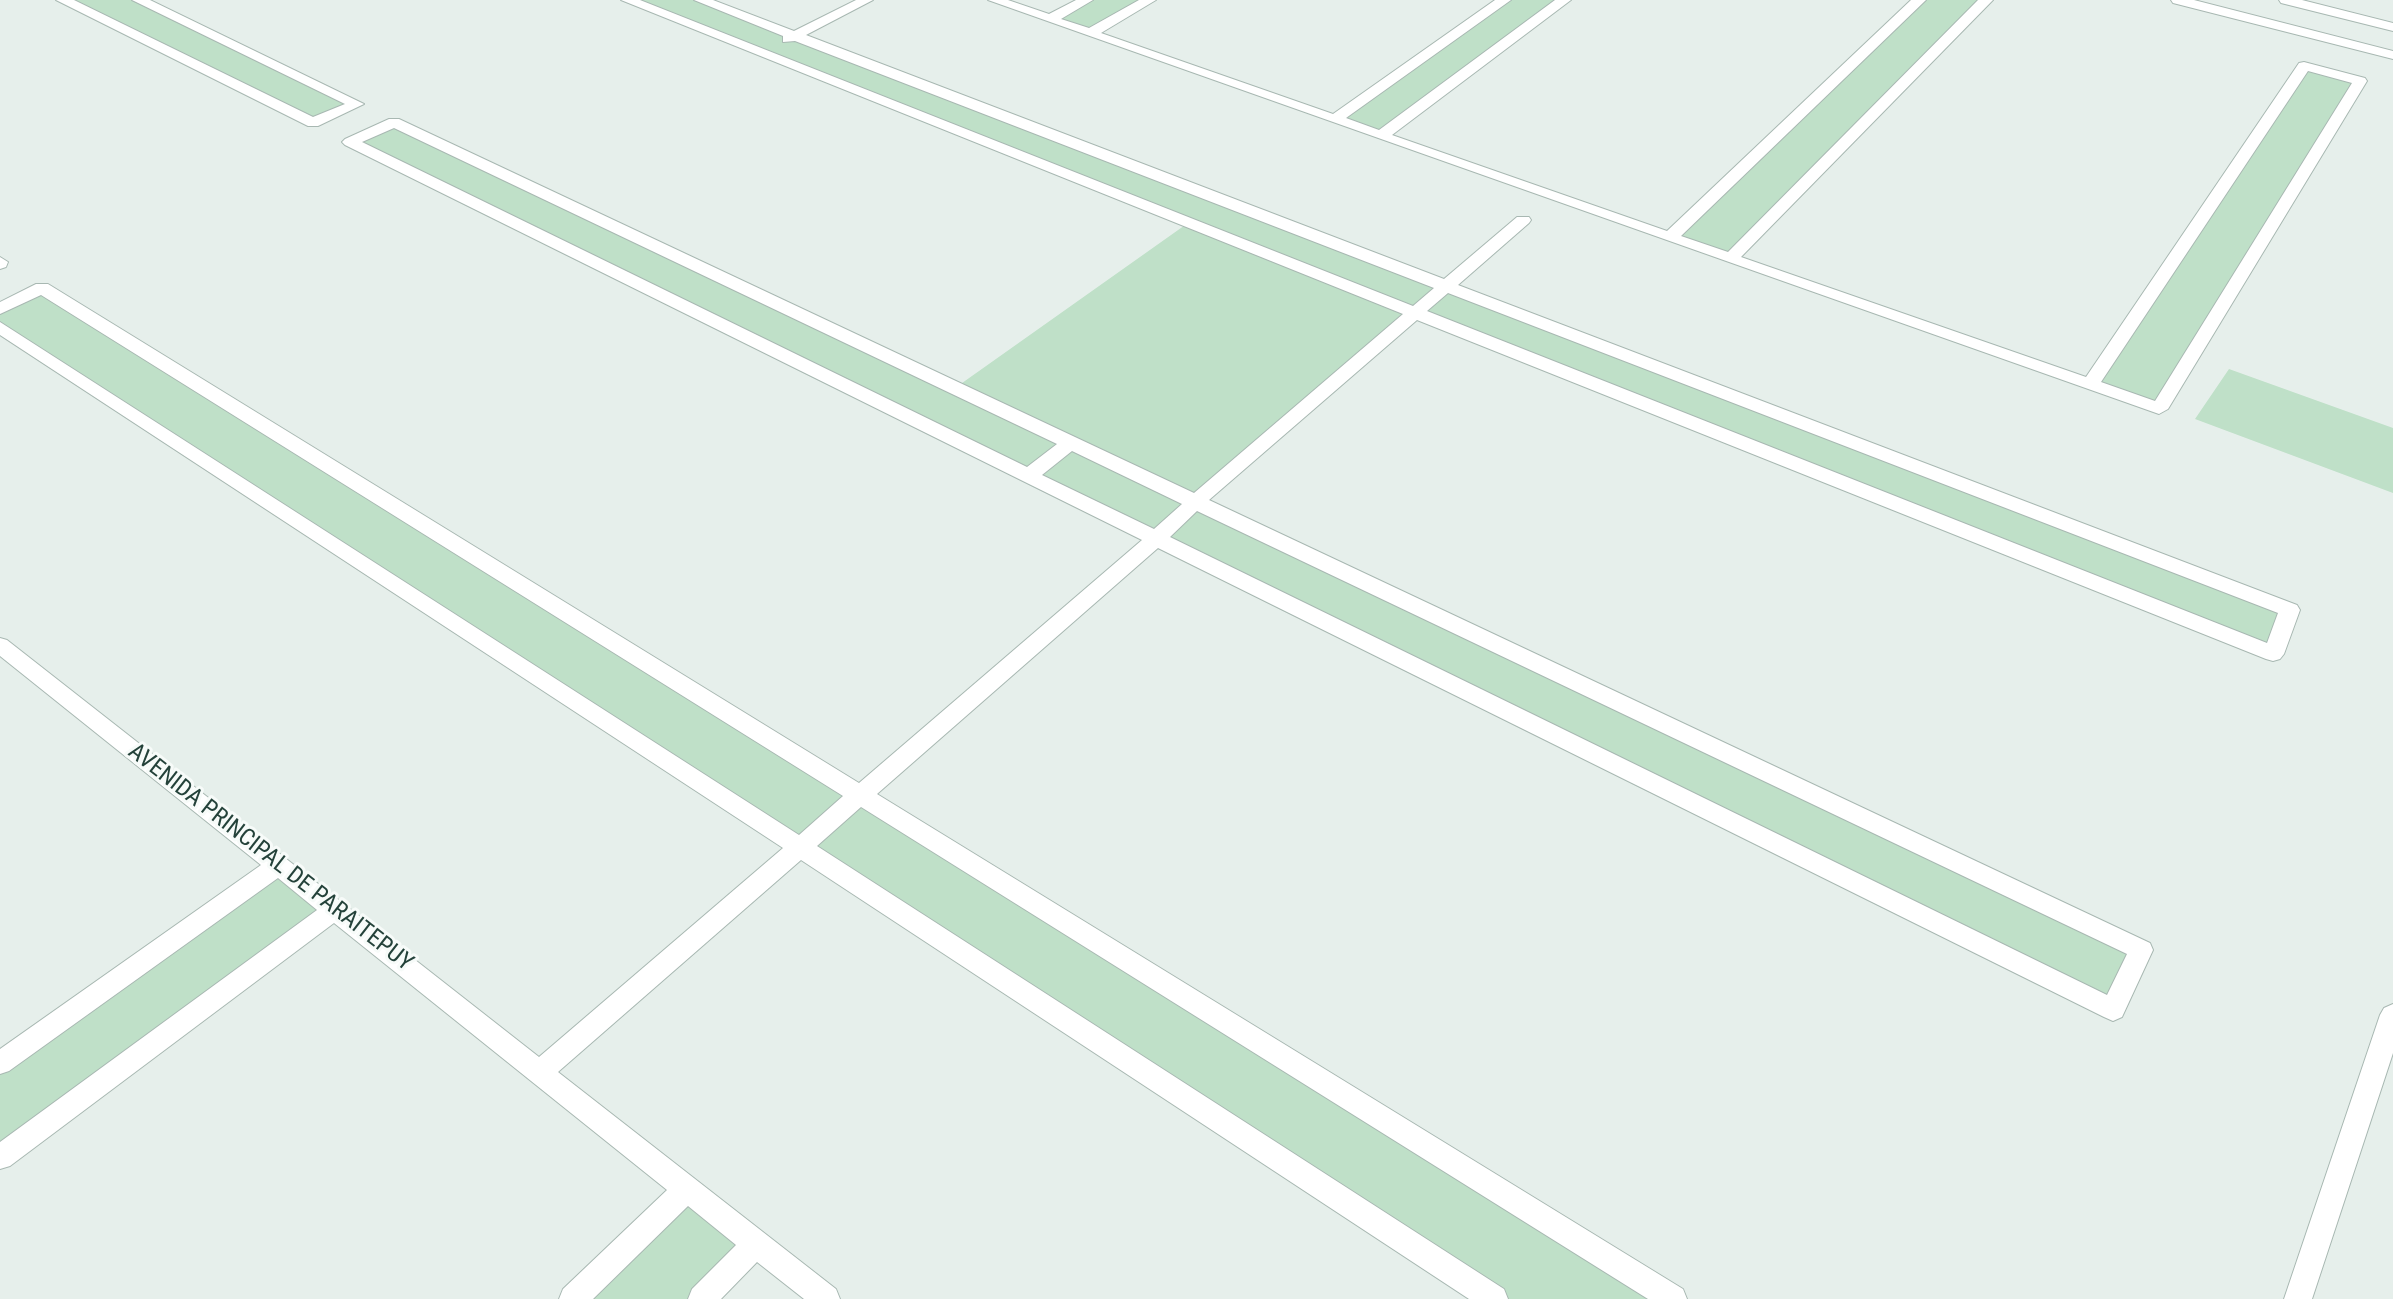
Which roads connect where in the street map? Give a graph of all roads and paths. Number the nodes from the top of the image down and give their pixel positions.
1 (63, 0) edge
2 (138, 0) edge
3 (628, 0) edge
4 (701, 0) edge
5 (866, 0) edge
6 (995, 0) edge
7 (1086, 0) edge
8 (1149, 0) edge
9 (1504, 0) edge
10 (1564, 0) edge
11 (1919, 0) edge
12 (1986, 0) edge
13 (2178, 0) edge
14 (2286, 0) edge
15 (2361, 0) edge
16 (2350, 16) junction
17 (1051, 19) junction
18 (2393, 27) edge
19 (1091, 33) junction
20 (794, 36) junction
21 (761, 53) junction
22 (2393, 55) edge
23 (1336, 119) junction
24 (1382, 135) junction
25 (1524, 220) dead end
26 (1670, 237) junction
27 (1731, 258) junction
28 (1448, 286) junction
29 (0, 309) edge
30 (1416, 314) junction
31 (0, 327) edge
32 (2090, 384) junction
33 (1070, 443) junction
34 (1028, 476) junction
35 (1196, 501) junction
36 (1155, 540) junction
37 (5, 657) edge
38 (861, 794) junction
39 (798, 849) junction
40 (279, 865) junction
41 (335, 909) junction
42 (2393, 1015) edge
43 (0, 1063) edge
44 (541, 1071) junction
45 (0, 1157) edge
46 (688, 1188) junction
47 (757, 1244) junction
48 (573, 1299) edge
49 (702, 1299) edge
50 (826, 1299) edge
51 (1494, 1299) edge
52 (1673, 1299) edge
53 (2298, 1299) edge

1 - 2 street
3 - 21 street
4 - 20 street
5 - 20 street
6 - 17 street
7 - 17 street
8 - 19 street
9 - 23 street
10 - 24 street
11 - 26 street
12 - 27 street
13 - 22 street
14 - 16 street
15 - 16 street
16 - 18 street
17 - 19 street
19 - 23 street
20 - 21 street
20 - 28 street
21 - 30 street
23 - 24 street
24 - 26 street
25 - 28 street
26 - 27 street
27 - 32 street
28 - 30 street
28 - 30 street
29 - 38 street
30 - 35 street
31 - 39 street
32 - 32 street
33 - 34 street
33 - 34 street
33 - 35 street
34 - 36 street
35 - 36 street
35 - 36 street
36 - 38 street
37 - 40 street, AVENIDA PRINCIPAL DE PARAITEPUY
38 - 39 street
38 - 52 street
39 - 44 street
39 - 51 street
40 - 41 street, AVENIDA PRINCIPAL DE PARAITEPUY
40 - 43 street
41 - 44 street, AVENIDA PRINCIPAL DE PARAITEPUY
41 - 45 street
42 - 53 street
44 - 46 street, AVENIDA PRINCIPAL DE PARAITEPUY
46 - 47 street, AVENIDA PRINCIPAL DE PARAITEPUY
46 - 48 street
47 - 49 street
47 - 50 street, AVENIDA PRINCIPAL DE PARAITEPUY

